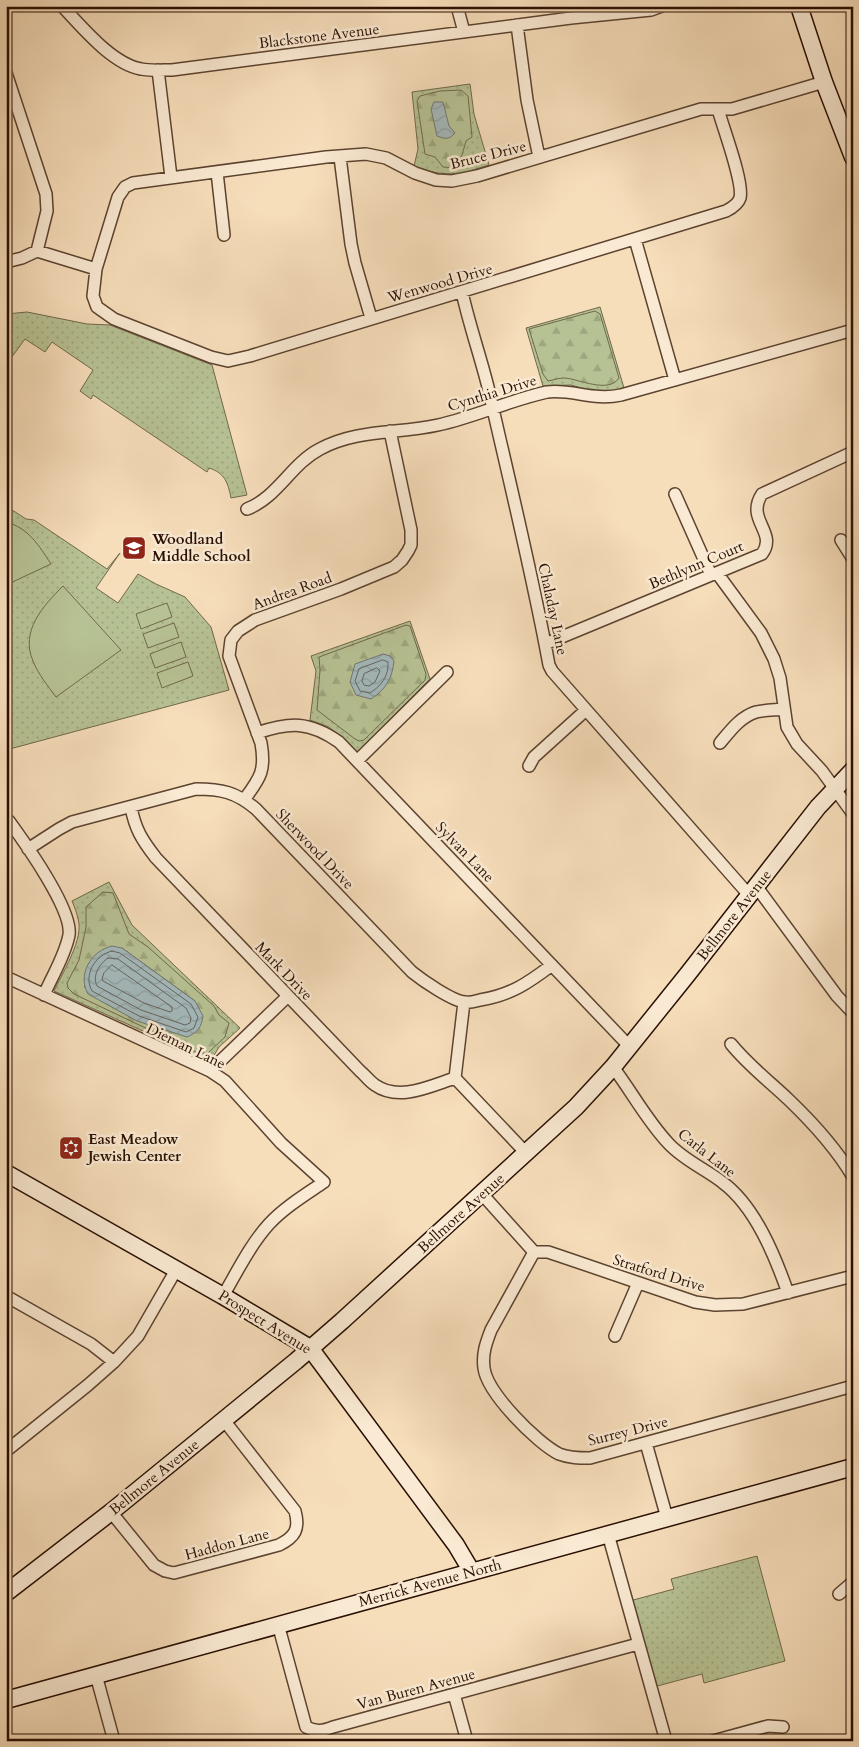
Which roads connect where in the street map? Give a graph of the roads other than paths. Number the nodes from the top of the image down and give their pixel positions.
1 (62, 6) edge
2 (457, 6) edge
3 (568, 6) edge
4 (662, 6) edge
5 (799, 6) edge
6 (571, 18) junction
7 (517, 25) junction
8 (464, 32) junction
9 (158, 70) junction
10 (6, 73) edge
11 (824, 82) junction
12 (718, 109) junction
13 (340, 157) junction
14 (539, 157) junction
15 (853, 157) edge
16 (217, 172) junction
17 (171, 177) junction
18 (224, 235) dead end
19 (635, 239) junction
20 (37, 251) junction
21 (6, 262) edge
22 (96, 269) junction
23 (462, 292) junction
24 (371, 318) junction
25 (853, 330) edge
26 (676, 380) junction
27 (492, 409) junction
28 (390, 431) junction
29 (853, 452) edge
30 (675, 494) dead end
31 (247, 509) dead end
32 (841, 540) dead end
33 (853, 559) edge
34 (714, 574) junction
35 (546, 644) junction
36 (447, 672) dead end
37 (784, 709) junction
38 (586, 710) junction
39 (257, 733) junction
40 (720, 743) dead end
41 (357, 761) junction
42 (529, 766) dead end
43 (853, 770) edge
44 (835, 790) junction
45 (244, 800) junction
46 (131, 807) junction
47 (853, 814) edge
48 (6, 819) edge
49 (28, 849) junction
50 (752, 890) junction
51 (552, 965) junction
52 (6, 977) edge
53 (44, 995) junction
54 (288, 996) junction
55 (464, 1002) junction
56 (853, 1013) edge
57 (730, 1044) dead end
58 (629, 1046) junction
59 (613, 1067) junction
60 (210, 1071) junction
61 (455, 1078) junction
62 (526, 1153) junction
63 (6, 1173) edge
64 (853, 1177) edge
65 (482, 1194) junction
66 (534, 1252) junction
67 (176, 1270) junction
68 (853, 1276) edge
69 (638, 1284) junction
70 (788, 1293) junction
71 (6, 1296) edge
72 (223, 1296) junction
73 (615, 1336) dead end
74 (310, 1348) junction
75 (114, 1362) junction
76 (853, 1386) edge
77 (223, 1419) junction
78 (646, 1443) junction
79 (6, 1451) edge
80 (853, 1467) edge
81 (111, 1512) junction
82 (667, 1518) junction
83 (608, 1534) junction
84 (472, 1572) junction
85 (853, 1582) edge
86 (6, 1593) edge
87 (839, 1594) dead end
88 (278, 1624) junction
89 (638, 1644) junction
90 (96, 1675) junction
91 (454, 1694) junction
92 (6, 1700) edge
93 (783, 1727) dead end
94 (114, 1741) edge
95 (467, 1741) edge
96 (666, 1741) edge
97 (713, 1741) edge

1 - 9 street, Blackstone Avenue
2 - 8 street
3 - 6 street
4 - 6 street, Blackstone Avenue
5 - 11 main road
6 - 7 street, Blackstone Avenue
7 - 8 street, Blackstone Avenue
7 - 14 street
8 - 9 street, Blackstone Avenue
9 - 17 street
10 - 20 street
11 - 12 street, Bruce Drive
11 - 15 main road
12 - 14 street, Bruce Drive
12 - 19 street, Wenwood Drive
13 - 14 street, Bruce Drive
13 - 16 street, Bruce Drive
13 - 24 street
16 - 17 street, Bruce Drive
16 - 18 street
17 - 22 street, Bruce Drive
19 - 23 street, Wenwood Drive
19 - 26 street
20 - 21 street
20 - 22 street
22 - 24 street, Wenwood Drive
23 - 24 street, Wenwood Drive
23 - 27 street, Chaladay Lane
25 - 26 street, Cynthia Drive
26 - 27 street, Cynthia Drive
27 - 28 street, Cynthia Drive
27 - 35 street, Chaladay Lane
28 - 31 street, Cynthia Drive
28 - 39 street, Andrea Road
29 - 34 street, Bethlynn Court
30 - 34 street
32 - 33 street
34 - 35 street, Bethlynn Court
34 - 37 street
35 - 38 street, Chaladay Lane
36 - 41 street
37 - 40 street
37 - 44 street
38 - 42 street
38 - 50 street, Chaladay Lane
39 - 41 street, Sylvan Lane
39 - 45 street, Andrea Road
41 - 51 street, Sylvan Lane
43 - 44 main road, Bellmore Avenue
44 - 47 street
44 - 50 main road, Bellmore Avenue
45 - 46 street, Sherwood Drive
45 - 55 street, Sherwood Drive
46 - 49 street, Sherwood Drive
46 - 54 street, Mark Drive
48 - 49 street
49 - 53 street
50 - 56 street, Chaladay Lane
50 - 58 main road, Bellmore Avenue
51 - 55 street
51 - 58 street, Sylvan Lane
52 - 53 street, Dieman Lane
53 - 60 street, Dieman Lane
54 - 60 street
54 - 61 street, Mark Drive
55 - 61 street
57 - 64 street
58 - 59 main road, Bellmore Avenue
59 - 62 main road, Bellmore Avenue
59 - 70 street, Carla Lane
60 - 72 street, Dieman Lane
61 - 62 street
62 - 65 main road, Bellmore Avenue
63 - 67 main road, Prospect Avenue
65 - 66 street
65 - 74 main road, Bellmore Avenue
66 - 69 street, Stratford Drive
66 - 78 street, Surrey Drive
67 - 72 main road, Prospect Avenue
67 - 75 street
68 - 70 street, Stratford Drive
69 - 70 street, Stratford Drive
69 - 73 street
71 - 75 street
72 - 74 main road, Prospect Avenue
74 - 77 main road, Bellmore Avenue
74 - 84 main road, Prospect Avenue
75 - 79 street
76 - 78 street, Surrey Drive
77 - 81 main road, Bellmore Avenue
77 - 81 street, Haddon Lane
78 - 82 street
80 - 82 main road, Merrick Avenue North
81 - 86 main road, Bellmore Avenue
82 - 83 main road, Merrick Avenue North
83 - 84 main road, Merrick Avenue North
83 - 89 street
84 - 88 main road, Merrick Avenue North
85 - 87 street
88 - 90 main road, Merrick Avenue North
88 - 91 street, Van Buren Avenue
89 - 91 street, Van Buren Avenue
89 - 96 street
90 - 92 main road, Merrick Avenue North
90 - 94 street
91 - 95 street
93 - 97 street

